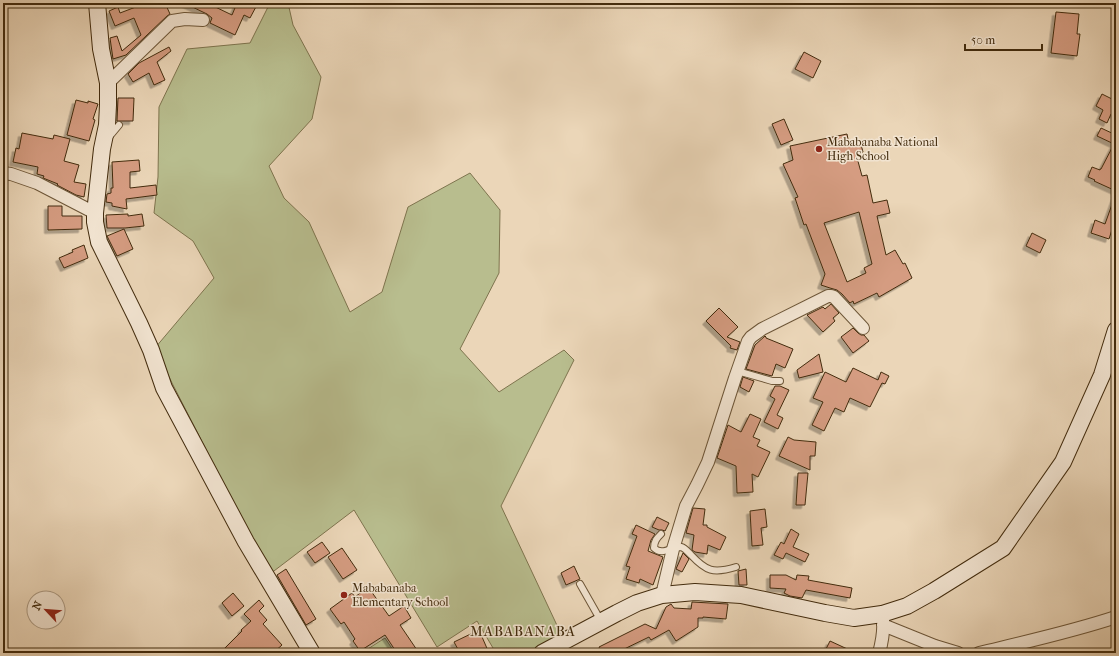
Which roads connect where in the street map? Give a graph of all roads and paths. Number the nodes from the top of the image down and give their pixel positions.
1 (97, 3) edge
2 (203, 20) dead end
3 (108, 83) junction
4 (119, 125) dead end
5 (102, 149) junction
6 (3, 173) edge
7 (95, 213) junction
8 (863, 328) dead end
9 (1116, 330) edge
10 (737, 370) junction
11 (780, 381) dead end
12 (661, 534) dead end
13 (672, 549) junction
14 (736, 567) dead end
15 (580, 584) dead end
16 (662, 595) junction
17 (1116, 617) edge
18 (883, 620) junction
19 (601, 621) junction
20 (312, 653) edge
21 (542, 653) edge
22 (879, 653) edge
23 (958, 653) edge
24 (979, 653) edge

1 - 3 main road
2 - 3 street
3 - 5 main road
4 - 5 lane
5 - 7 main road
6 - 7 street
7 - 20 main road
8 - 10 street
9 - 18 main road
10 - 11 lane
10 - 13 street
12 - 13 lane
13 - 14 lane
13 - 16 street
15 - 19 lane
16 - 18 main road
16 - 19 main road
17 - 24 street
18 - 22 street
18 - 23 street
19 - 21 main road

